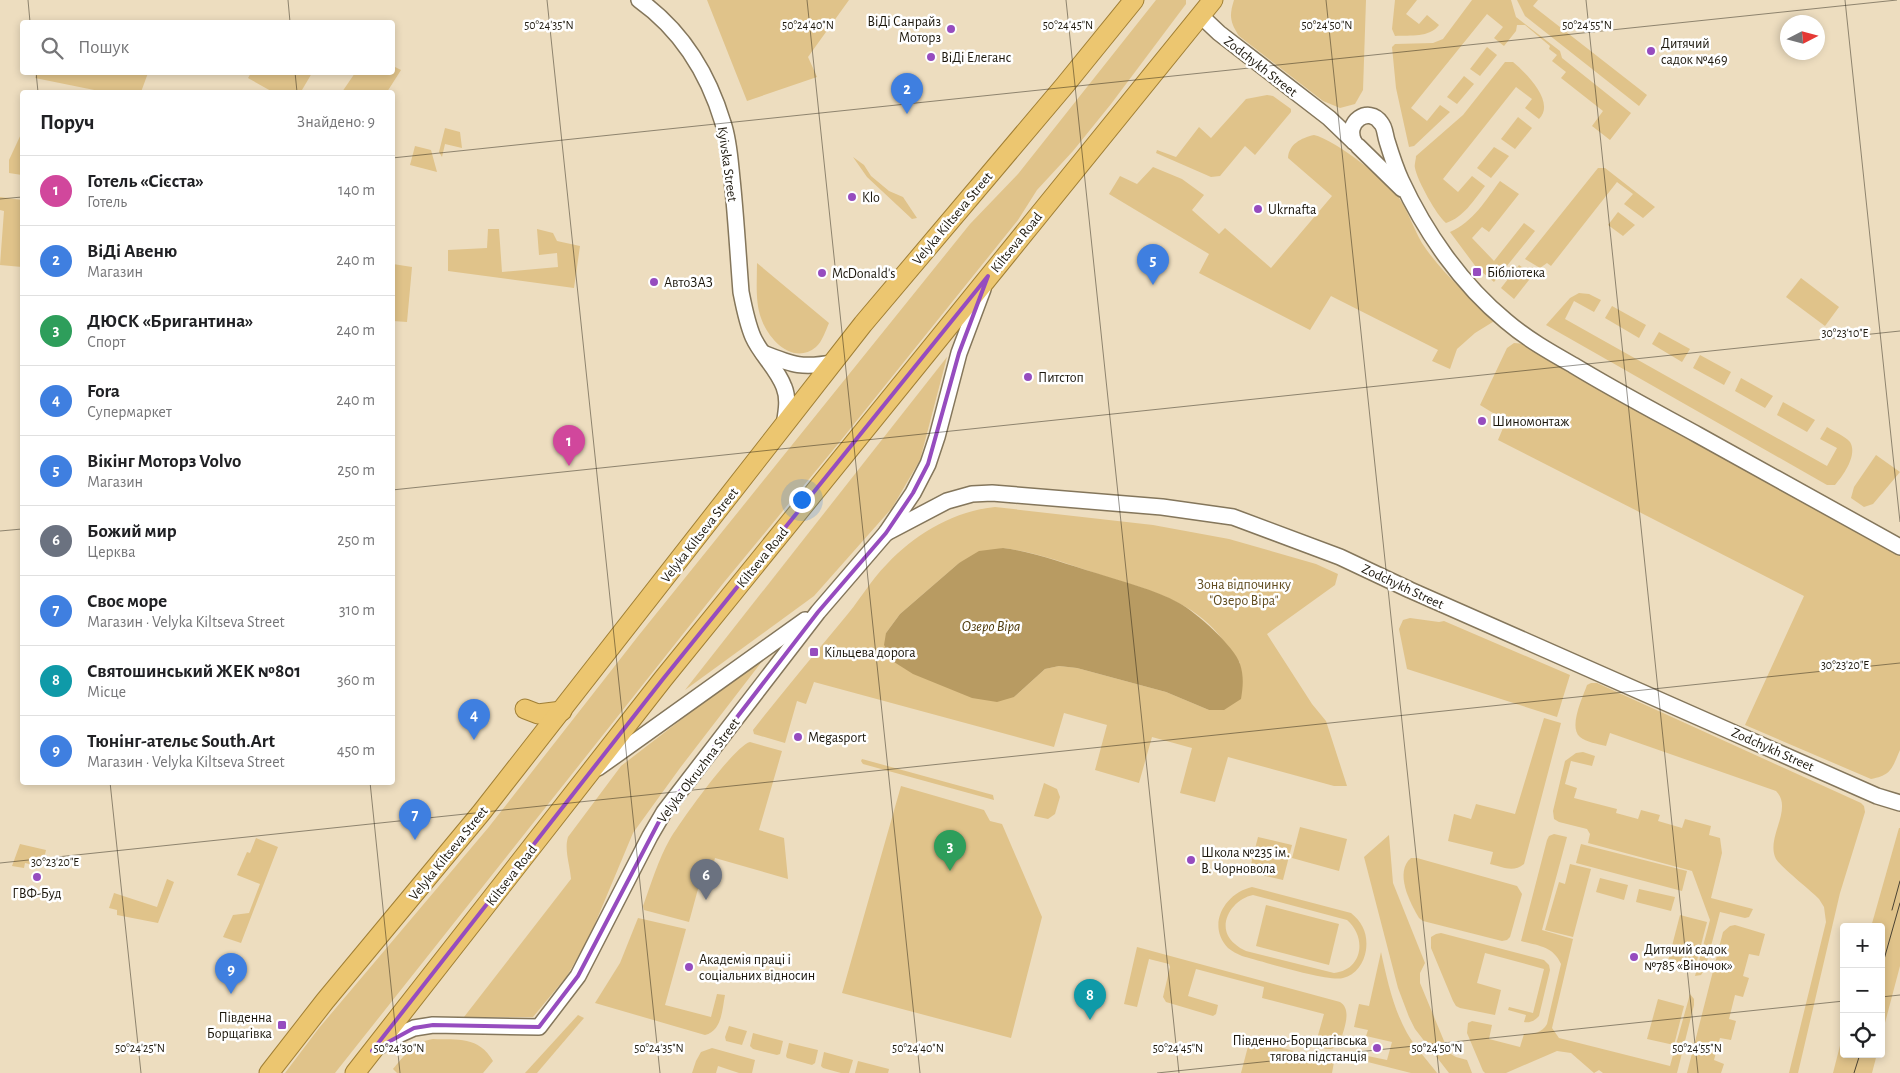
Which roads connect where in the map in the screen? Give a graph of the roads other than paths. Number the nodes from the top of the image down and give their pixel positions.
1 (639, 0) edge
2 (1134, 0) edge
3 (1213, 0) edge
4 (1199, 8) edge
5 (1322, 113) junction
6 (1359, 118) junction
7 (1384, 132) junction
8 (1356, 144) junction
9 (1408, 195) junction
10 (988, 276) junction
11 (763, 353) junction
12 (835, 362) junction
13 (784, 425) junction
14 (886, 533) junction
15 (1900, 547) edge
16 (818, 612) junction
17 (525, 709) dead end
18 (562, 711) junction
19 (589, 774) junction
20 (1898, 803) edge
21 (372, 1050) junction
22 (269, 1073) edge
23 (355, 1073) edge

1 - 11 main road, Kyivska Street
2 - 12 highway, Velyka Kiltseva Street
3 - 4 highway
4 - 5 main road, Zodchykh Street
4 - 10 highway, Kiltseva Road
5 - 6 main road, Zodchykh Street
5 - 8 main road, Zodchykh Street
6 - 7 main road
6 - 8 main road
7 - 8 main road
7 - 9 main road, Zodchykh Street
8 - 9 main road, Zodchykh Street
9 - 15 main road, Zodchykh Street
10 - 14 main road, Velyka Okruzhna Street
10 - 19 highway, Kiltseva Road
11 - 12 main road
11 - 13 main road, Kyivska Street
12 - 13 highway, Velyka Kiltseva Street
13 - 18 highway, Velyka Kiltseva Street
14 - 16 main road, Velyka Okruzhna Street
14 - 20 main road, Zodchykh Street
16 - 19 main road
16 - 21 main road, Velyka Okruzhna Street
17 - 18 highway
18 - 22 highway, Velyka Kiltseva Street
19 - 21 highway, Kiltseva Road
21 - 23 highway, Kiltseva Road

